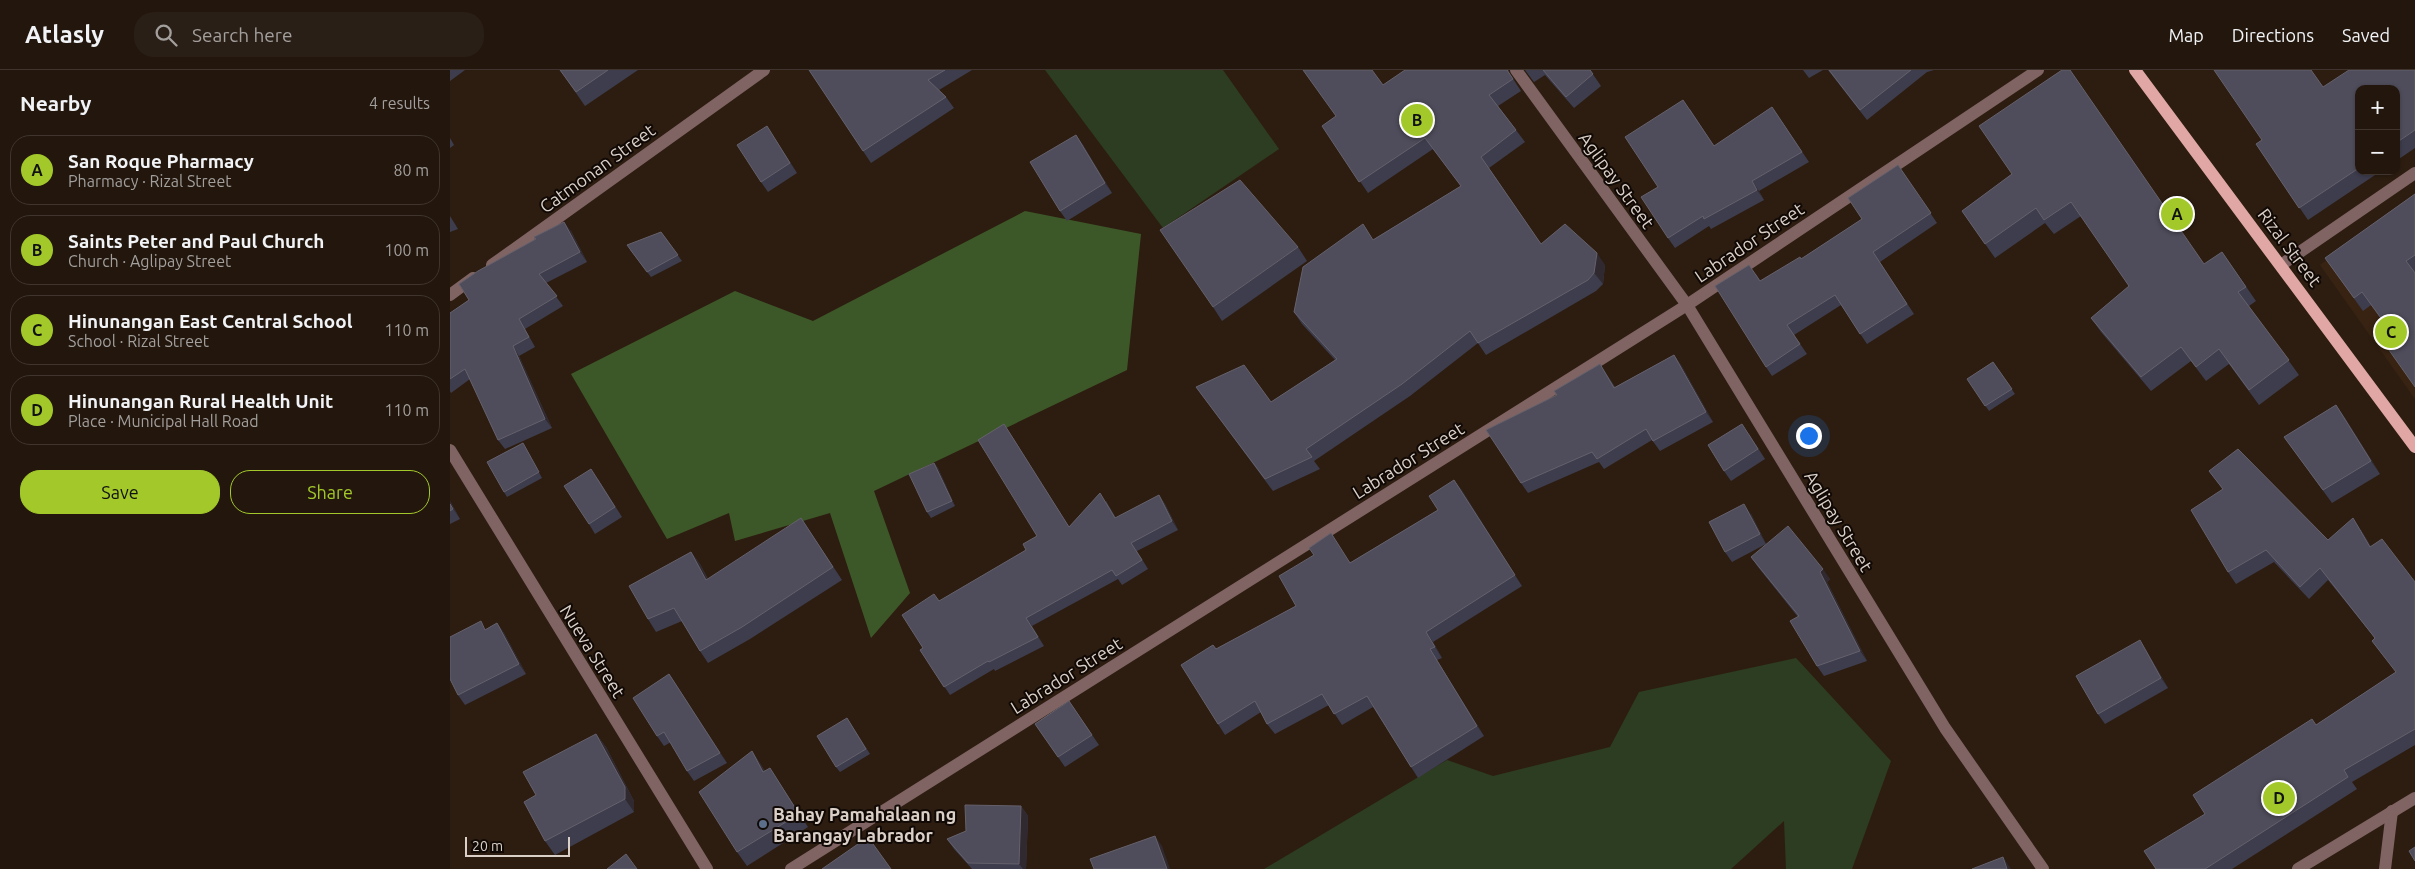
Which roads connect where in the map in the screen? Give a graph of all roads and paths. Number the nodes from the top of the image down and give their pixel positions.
1 (764, 70) edge
2 (1516, 70) edge
3 (2038, 70) edge
4 (2135, 70) edge
5 (2415, 174) edge
6 (2281, 265) junction
7 (450, 295) edge
8 (1687, 305) junction
9 (2415, 446) edge
10 (450, 450) edge
11 (2415, 798) edge
12 (2392, 811) junction
13 (707, 869) edge
14 (791, 869) edge
15 (2043, 869) edge
16 (2298, 869) edge
17 (2385, 869) edge

1 - 7 street, Catmonan Street
2 - 8 street, Aglipay Street
3 - 8 street, Labrador Street
4 - 6 main road, Rizal Street
5 - 6 street
6 - 9 main road, Rizal Street
8 - 14 street, Labrador Street
8 - 15 street, Aglipay Street
10 - 13 street, Nueva Street
11 - 12 street
12 - 16 street
12 - 17 street

